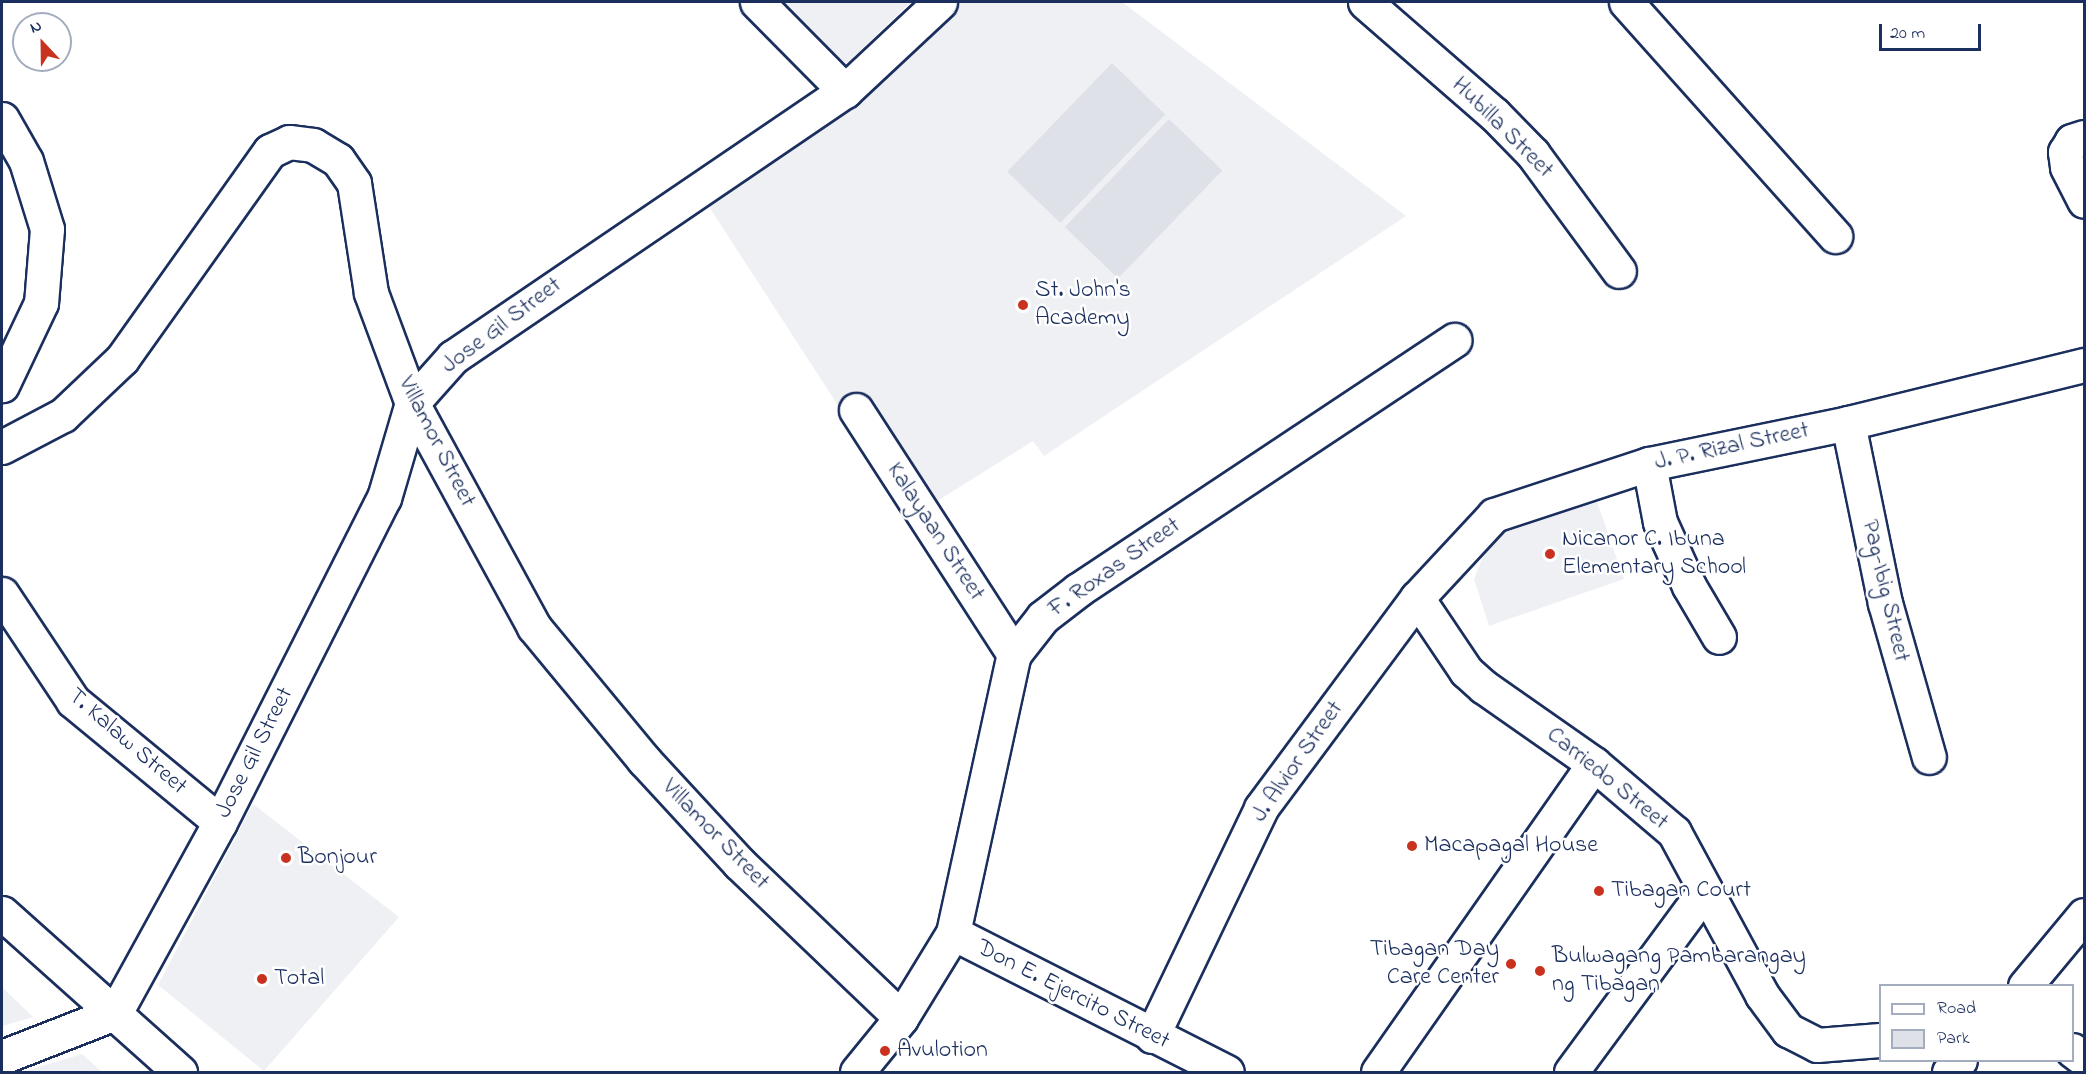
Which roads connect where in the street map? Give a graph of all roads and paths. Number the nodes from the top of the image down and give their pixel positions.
1 (757, 2) edge
2 (940, 2) edge
3 (1365, 2) edge
4 (1634, 4) edge
5 (845, 90) junction
6 (2, 119) edge
7 (2085, 136) edge
8 (2085, 201) edge
9 (1835, 236) dead end
10 (1619, 271) dead end
11 (1454, 340) dead end
12 (2085, 365) edge
13 (2, 385) edge
14 (411, 404) junction
15 (856, 410) dead end
16 (1848, 423) junction
17 (2, 447) edge
18 (1649, 464) junction
19 (2, 594) edge
20 (1417, 598) junction
21 (1719, 637) dead end
22 (1014, 654) junction
23 (1929, 757) dead end
24 (1594, 764) junction
25 (220, 822) junction
26 (1705, 890) junction
27 (2, 914) edge
28 (2085, 915) edge
29 (953, 933) junction
30 (2027, 984) edge
31 (115, 1013) junction
32 (901, 1018) junction
33 (1152, 1036) junction
34 (1879, 1040) edge
35 (2, 1057) edge
36 (180, 1072) edge
37 (857, 1072) edge
38 (1227, 1072) edge
39 (1378, 1072) edge
40 (1571, 1072) edge

1 - 5 street
2 - 5 street, Jose Gil Street
3 - 10 street, Hubilla Street
4 - 9 street
5 - 14 street, Jose Gil Street
6 - 13 street
7 - 8 street
11 - 22 street, F. Roxas Street
12 - 16 street, J. P. Rizal Street
14 - 17 street, Villamor Street
14 - 25 street, Jose Gil Street
14 - 32 street, Villamor Street
15 - 22 street, Kalayaan Street
16 - 18 street, J. P. Rizal Street
16 - 23 street, Pag-Ibig Street
18 - 20 street, J. P. Rizal Street
18 - 21 street
19 - 25 street, T. Kalaw Street
20 - 24 street, Carriedo Street
20 - 33 street, J. Alvior Street
22 - 29 street, F. Roxas Street
24 - 26 street, Carriedo Street
24 - 39 street
25 - 31 street, Jose Gil Street
26 - 34 street, Carriedo Street
26 - 40 street
27 - 31 street
28 - 30 street
29 - 32 street, F. Roxas Street
29 - 33 street, Don E. Ejercito Street
31 - 35 street
31 - 36 street
32 - 37 street, F. Roxas Street
33 - 38 street, Don E. Ejercito Street

